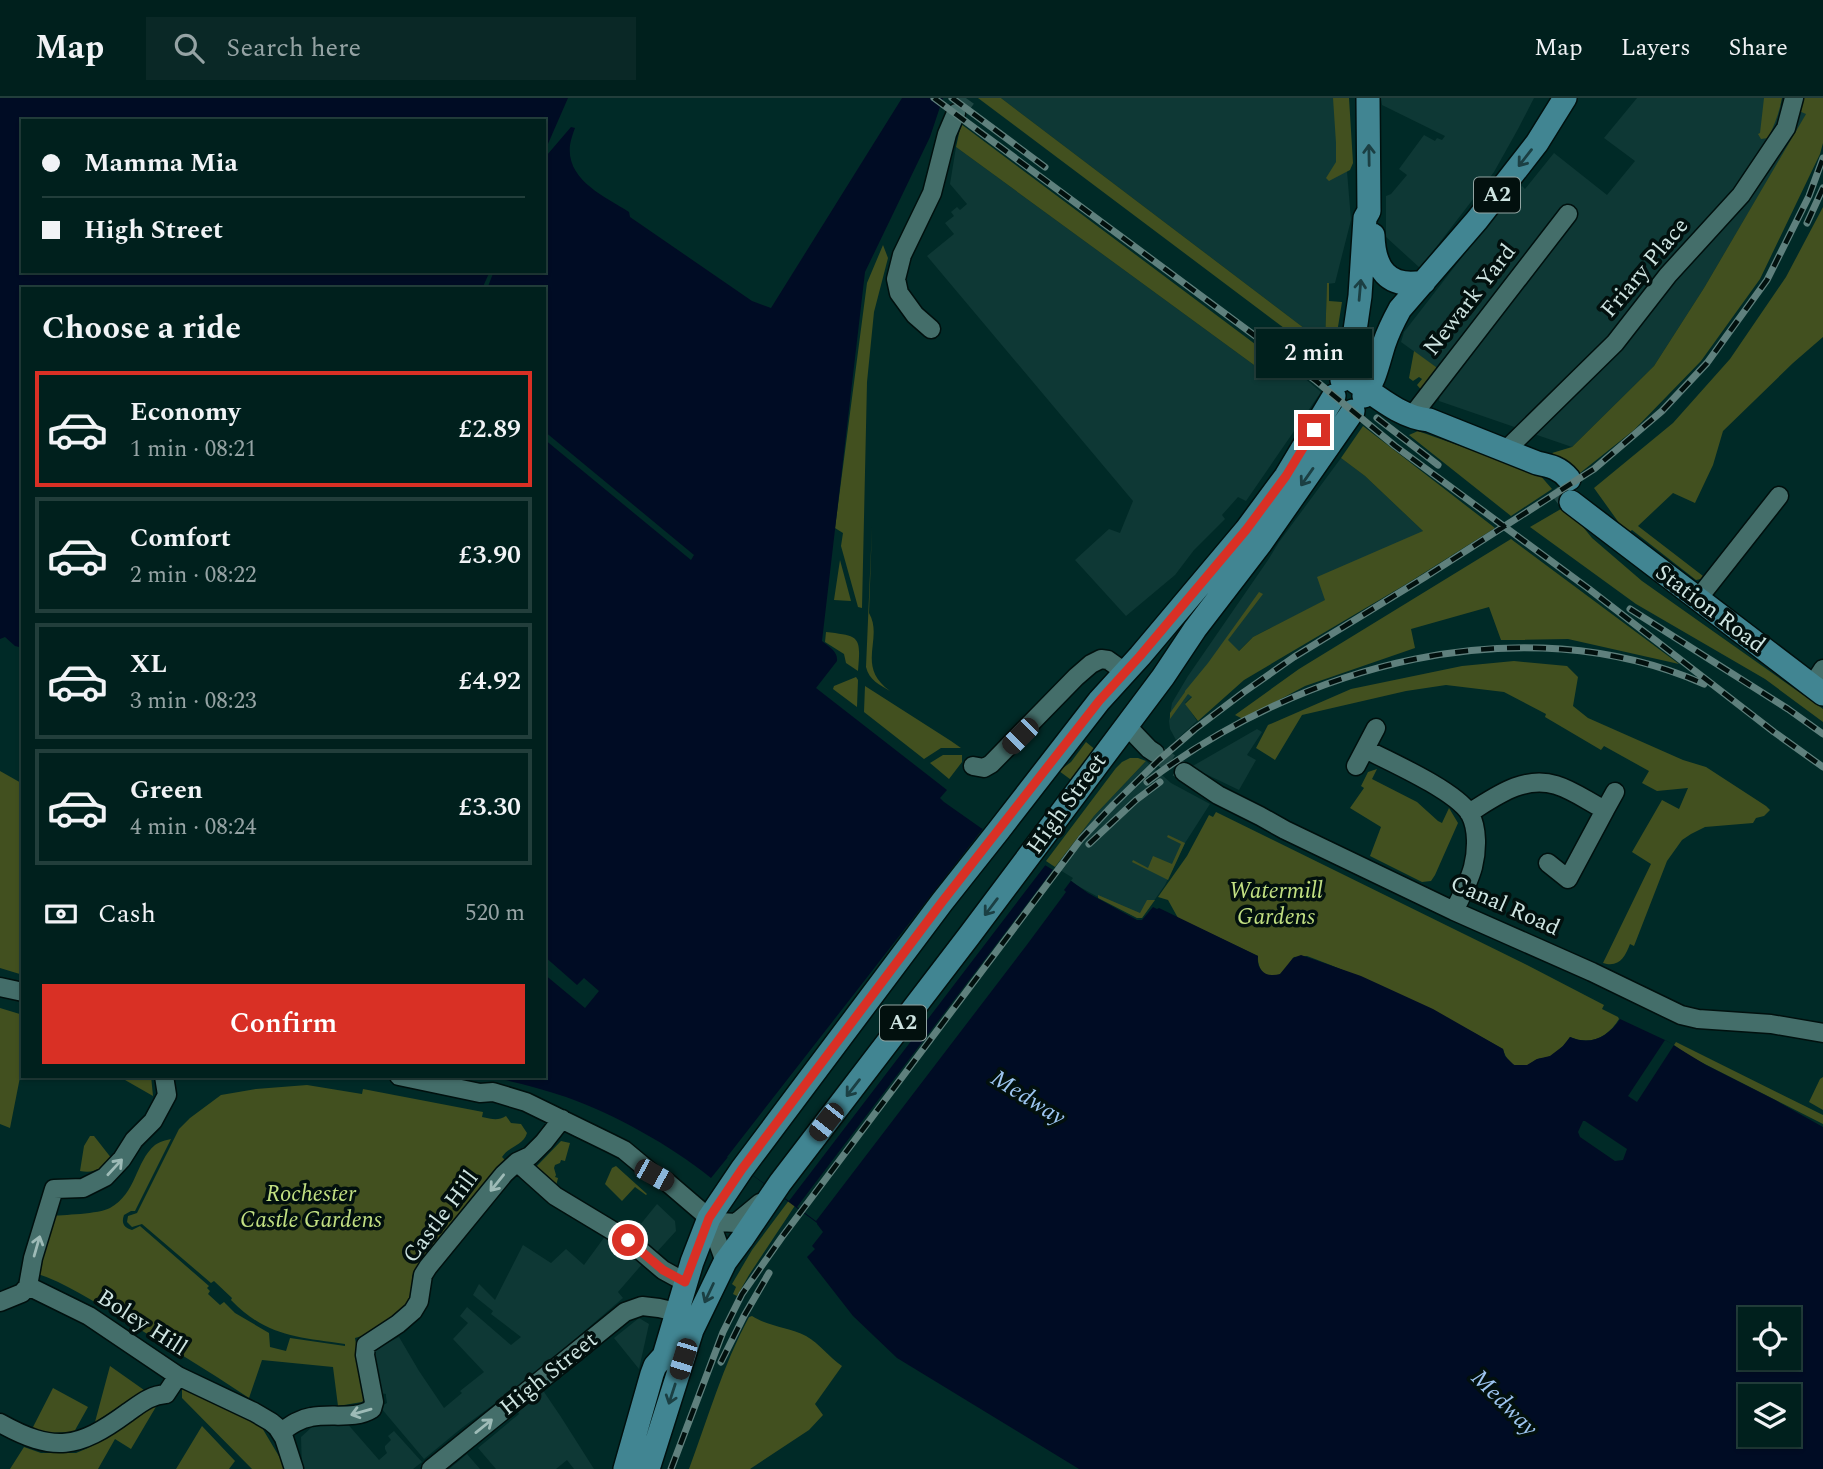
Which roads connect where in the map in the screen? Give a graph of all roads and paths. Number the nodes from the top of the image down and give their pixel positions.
1 (1368, 98) edge
2 (1794, 98) edge
3 (1565, 99) edge
4 (956, 113) tunnel mouth
5 (1369, 211) junction
6 (1568, 214) dead end
7 (1424, 282) junction
8 (931, 329) dead end
9 (1343, 377) junction
10 (1365, 393) junction
11 (1420, 414) junction
12 (1506, 450) junction
13 (1779, 496) dead end
14 (1697, 600) junction
15 (1188, 639) junction
16 (1125, 672) junction
17 (1819, 683) edge
18 (1126, 725) junction
19 (1376, 728) dead end
20 (1365, 748) junction
21 (1155, 753) tunnel mouth
22 (973, 766) dead end
23 (1356, 766) dead end
24 (1044, 772) junction
25 (1184, 772) tunnel mouth
26 (1615, 792) dead end
27 (1605, 810) junction
28 (1469, 813) junction
29 (1548, 863) dead end
30 (1454, 911) junction
31 (0, 987) edge
32 (21, 992) edge
33 (1823, 1033) edge
34 (164, 1078) edge
35 (409, 1078) edge
36 (562, 1119) junction
37 (517, 1162) junction
38 (774, 1192) junction
39 (709, 1218) junction
40 (725, 1262) junction
41 (685, 1282) junction
42 (28, 1286) junction
43 (0, 1302) edge
44 (676, 1312) junction
45 (178, 1377) junction
46 (0, 1423) edge
47 (281, 1432) junction
48 (294, 1469) edge
49 (431, 1469) edge
50 (625, 1469) edge
51 (648, 1469) edge

5 -> 1 main road, A2
2 - 12 street, Friary Place
3 -> 7 main road, High Street / A2
4 - 8 street
5 - 7 main road, A2
9 -> 5 main road, A2
6 - 11 street, Newark Yard
7 - 10 main road, High Street / A2
9 - 10 main road, Station Road
9 - 16 main road, High Street / A2
10 - 11 main road, Station Road
10 -> 15 main road, High Street / A2
11 - 12 main road, Station Road
12 - 14 main road, Station Road
13 - 14 street
14 - 17 main road, Station Road
15 - 16 main road, A2
15 - 18 main road, High Street / A2
16 - 18 main road
16 - 22 street
16 - 24 main road, High Street / A2
18 - 21 street
18 - 24 main road, A2
18 -> 38 main road, High Street / A2
19 - 20 street
20 - 23 street
20 - 28 street
24 - 39 main road, High Street / A2
25 - 30 street, Canal Road
26 - 27 street
27 - 28 street
27 - 29 street
28 - 30 street
30 - 33 street, Canal Road
31 - 32 street
42 -> 34 street
35 - 36 street
36 - 37 street, Castle Hill
36 - 39 street
37 - 41 street
37 -> 47 street, Castle Hill
38 - 39 street
38 - 40 main road, A2
39 - 40 street
39 - 41 main road, A2
40 -> 51 main road, A2
41 - 44 main road, A2
42 - 43 street
42 - 45 street, Boley Hill
49 -> 44 street, High Street
44 - 50 main road, A2
45 - 46 street
45 - 47 street, Boley Hill
47 - 48 street

